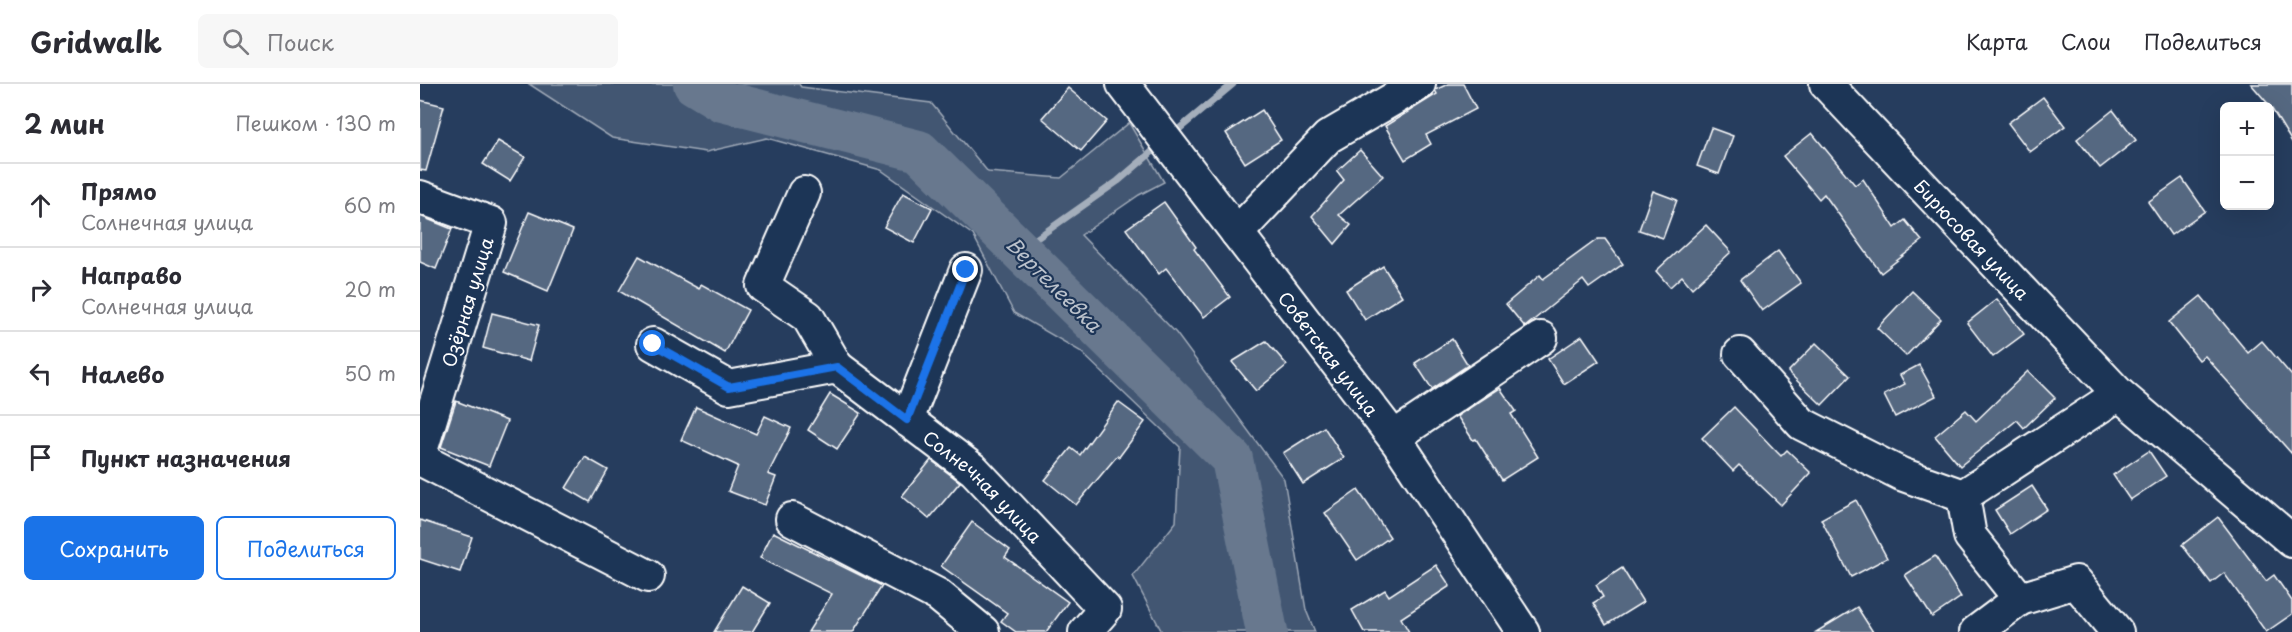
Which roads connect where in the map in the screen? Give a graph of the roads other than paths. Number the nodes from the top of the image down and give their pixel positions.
1 (1123, 84) edge
2 (1419, 84) edge
3 (1826, 84) edge
4 (804, 193) dead end
5 (420, 197) edge
6 (1237, 233) junction
7 (966, 270) dead end
8 (1541, 338) dead end
9 (653, 344) dead end
10 (1740, 354) dead end
11 (837, 367) junction
12 (2119, 394) junction
13 (907, 420) junction
14 (1394, 437) junction
15 (420, 454) edge
16 (420, 459) edge
17 (1963, 496) junction
18 (792, 519) dead end
19 (2292, 541) edge
20 (648, 576) dead end
21 (2020, 599) junction
22 (983, 632) edge
23 (1085, 632) edge
24 (1523, 632) edge
25 (1976, 632) edge
26 (2117, 632) edge

1 - 6 street, Советская улица
2 - 6 street
3 - 12 street, Бирюсовая улица
4 - 11 street
5 - 15 street, Озёрная улица
6 - 14 street, Советская улица
7 - 13 street
8 - 14 street
9 - 11 street
10 - 17 street
11 - 13 street, Солнечная улица
12 - 17 street
12 - 19 street, Бирюсовая улица
13 - 23 street, Солнечная улица
14 - 24 street, Советская улица
16 - 20 street
17 - 21 street
18 - 22 street
21 - 25 street
21 - 26 street

